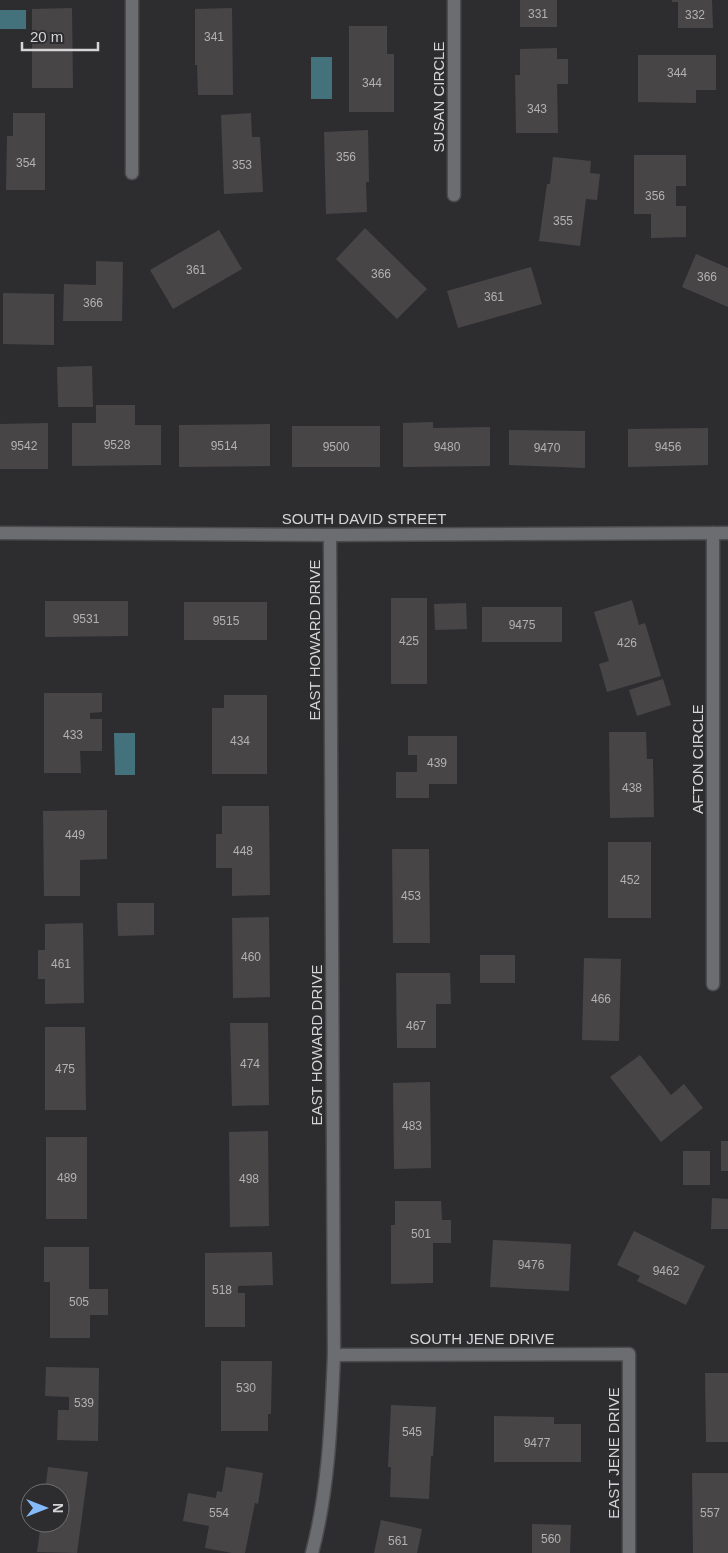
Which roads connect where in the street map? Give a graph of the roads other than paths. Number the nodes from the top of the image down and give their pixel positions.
1 (132, 0) edge
2 (454, 0) edge
3 (132, 173) dead end
4 (454, 195) dead end
5 (0, 533) edge
6 (713, 533) junction
7 (728, 533) edge
8 (330, 535) junction
9 (713, 984) dead end
10 (629, 1354) joint
11 (334, 1355) junction
12 (312, 1553) edge
13 (629, 1553) edge

1 - 3 street
2 - 4 street, SUSAN CIRCLE
5 - 8 street, SOUTH DAVID STREET
6 - 7 street, SOUTH DAVID STREET
6 - 8 street, SOUTH DAVID STREET
6 - 9 street, AFTON CIRCLE
8 - 11 street, EAST HOWARD DRIVE
10 - 11 street, SOUTH JENE DRIVE
10 - 13 street, EAST JENE DRIVE
11 - 12 street, EAST HOWARD DRIVE

